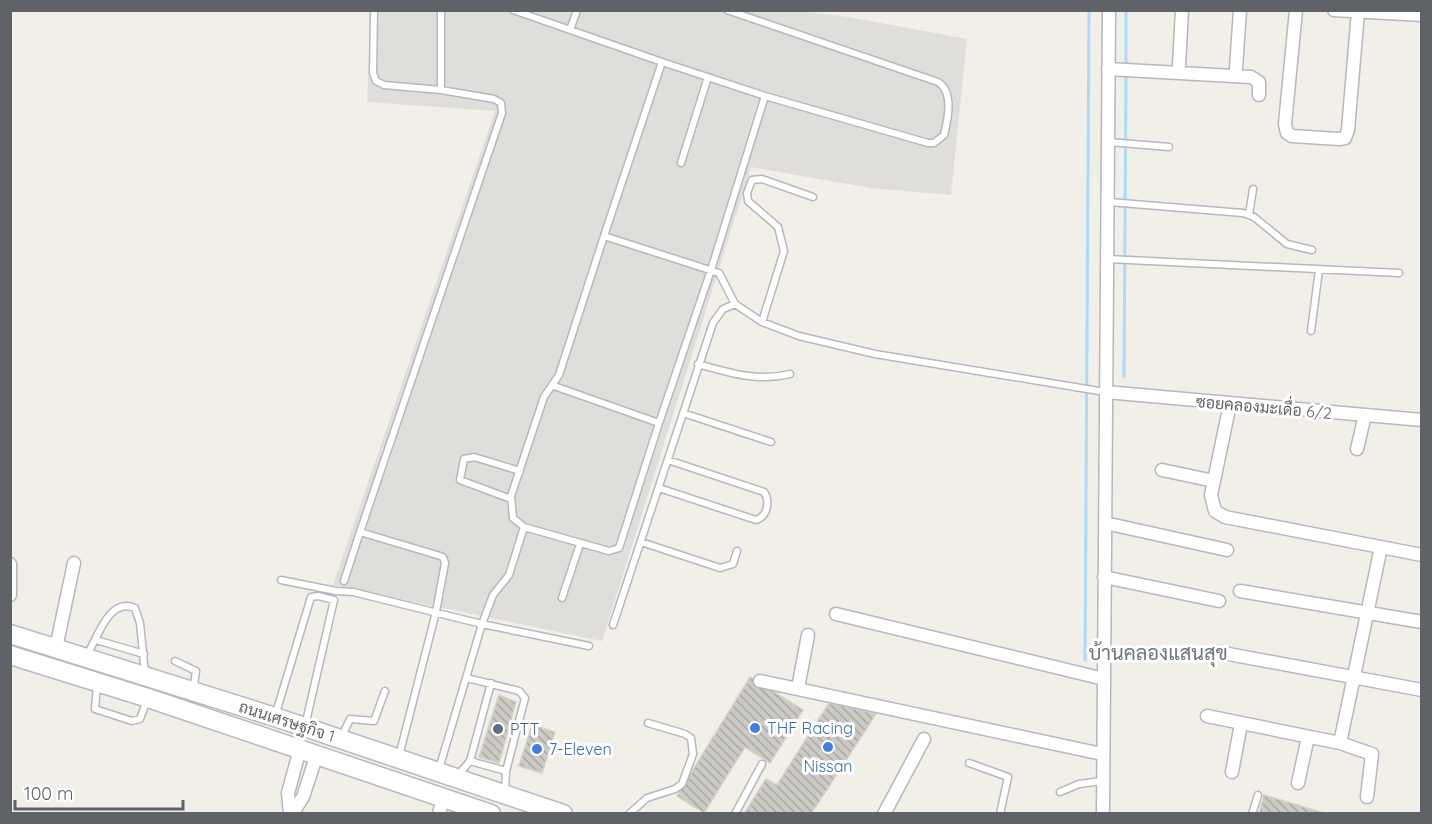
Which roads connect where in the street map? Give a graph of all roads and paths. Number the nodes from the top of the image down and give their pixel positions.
1 (374, 10) edge
2 (441, 10) edge
3 (513, 10) edge
4 (577, 10) edge
5 (727, 10) edge
6 (1109, 10) edge
7 (1182, 10) edge
8 (1240, 10) edge
9 (1296, 10) edge
10 (1334, 10) edge
11 (1358, 12) edge
12 (1392, 12) edge
13 (1422, 15) edge
14 (570, 30) junction
15 (662, 62) junction
16 (1179, 64) dead end
17 (1236, 68) dead end
18 (1108, 69) junction
19 (708, 77) junction
20 (441, 90) junction
21 (1259, 95) dead end
22 (765, 96) junction
23 (1109, 142) junction
24 (1169, 147) dead end
25 (681, 164) dead end
26 (1253, 189) dead end
27 (813, 197) dead end
28 (1109, 202) junction
29 (1249, 215) junction
30 (604, 236) junction
31 (1312, 250) dead end
32 (1108, 259) junction
33 (711, 270) junction
34 (1320, 270) junction
35 (1399, 273) dead end
36 (735, 303) junction
37 (762, 322) junction
38 (1311, 331) dead end
39 (698, 364) junction
40 (790, 374) dead end
41 (554, 386) junction
42 (1106, 392) junction
43 (1230, 404) junction
44 (683, 413) junction
45 (1365, 415) junction
46 (1422, 420) edge
47 (659, 423) junction
48 (771, 442) dead end
49 (1357, 449) dead end
50 (668, 460) junction
51 (1162, 470) dead end
52 (520, 471) junction
53 (1214, 481) junction
54 (659, 488) junction
55 (511, 499) junction
56 (1105, 523) junction
57 (524, 527) junction
58 (360, 532) junction
59 (641, 542) junction
60 (580, 544) junction
61 (1381, 548) junction
62 (1227, 550) dead end
63 (737, 551) dead end
64 (1422, 555) edge
65 (74, 563) dead end
66 (10, 564) edge
67 (1104, 577) junction
68 (280, 580) dead end
69 (344, 581) dead end
70 (336, 591) junction
71 (1240, 591) dead end
72 (10, 595) edge
73 (562, 598) dead end
74 (334, 600) junction
75 (1219, 601) dead end
76 (436, 612) junction
77 (1368, 613) junction
78 (836, 614) dead end
79 (1422, 622) edge
80 (482, 624) junction
81 (613, 625) dead end
82 (10, 634) edge
83 (808, 635) dead end
84 (96, 640) junction
85 (589, 646) dead end
86 (56, 648) junction
87 (1218, 652) dead end
88 (144, 654) junction
89 (10, 655) edge
90 (85, 658) junction
91 (175, 662) dead end
92 (145, 677) junction
93 (1354, 677) junction
94 (467, 678) junction
95 (1104, 679) junction
96 (760, 681) dead end
97 (98, 682) junction
98 (491, 683) junction
99 (798, 688) junction
100 (1422, 690) edge
101 (193, 691) junction
102 (385, 691) dead end
103 (148, 698) junction
104 (1207, 716) dead end
105 (275, 717) junction
106 (648, 723) dead end
107 (1241, 724) junction
108 (305, 727) junction
109 (1308, 737) junction
110 (341, 739) junction
111 (924, 739) dead end
112 (1340, 743) junction
113 (309, 752) junction
114 (1102, 754) junction
115 (398, 759) junction
116 (470, 761) junction
117 (969, 763) dead end
118 (762, 764) dead end
119 (506, 771) junction
120 (1232, 772) dead end
121 (447, 775) junction
122 (1102, 781) junction
123 (1298, 783) dead end
124 (1060, 792) dead end
125 (505, 794) junction
126 (1258, 795) dead end
127 (1367, 797) dead end
128 (441, 805) edge
129 (468, 810) edge
130 (291, 813) edge
131 (491, 813) edge
132 (563, 813) edge
133 (629, 813) edge
134 (735, 813) edge
135 (884, 813) edge
136 (1000, 813) edge
137 (1103, 813) edge
138 (1252, 813) edge

1 - 20 lane
2 - 20 lane
3 - 14 lane
4 - 14 lane
5 - 22 lane
6 - 18 street
7 - 16 street
8 - 17 street
9 - 11 street
10 - 11 street
11 - 12 street
12 - 13 street
14 - 15 lane
15 - 19 lane
15 - 30 lane
18 - 21 street
18 - 23 street
19 - 22 lane
19 - 25 lane
20 - 58 lane
22 - 33 lane
23 - 24 lane
23 - 28 street
26 - 29 lane
27 - 37 lane
28 - 29 lane
28 - 32 street
29 - 31 lane
30 - 33 lane
30 - 41 lane
32 - 34 lane
32 - 42 street
33 - 36 lane
33 - 47 lane
34 - 35 lane
34 - 38 lane
36 - 37 lane
36 - 39 lane
37 - 42 lane
39 - 40 lane
39 - 44 lane
41 - 47 lane
41 - 52 lane
42 - 43 street, ซอยคลองมะเดื่อ 6/2
42 - 56 street
43 - 45 street, ซอยคลองมะเดื่อ 6/2
43 - 53 street
44 - 48 lane
44 - 50 lane
45 - 46 street, ซอยคลองมะเดื่อ 6/2
45 - 49 street
47 - 60 lane
50 - 54 lane
50 - 54 lane
51 - 53 street
52 - 55 lane
52 - 55 lane
53 - 61 street
54 - 59 lane
55 - 57 lane
56 - 62 street
56 - 67 street
57 - 60 lane
57 - 80 lane
58 - 69 lane
58 - 76 lane
59 - 63 lane
59 - 81 lane
60 - 73 lane
61 - 64 street
61 - 77 street
65 - 86 street
66 - 72 street
67 - 75 street
67 - 95 street
68 - 70 lane
70 - 74 lane
70 - 76 lane
71 - 77 street
74 - 105 lane
74 - 108 lane
76 - 80 lane
76 - 115 lane
77 - 79 street
77 - 93 street
78 - 95 street
80 - 85 lane
80 - 94 lane
82 - 86 main road, ถนนเศรษฐกิจ 1
83 - 99 street
84 - 88 lane
84 - 88 lane
84 - 90 lane
86 - 90 main road, ถนนเศรษฐกิจ 1
87 - 93 street
88 - 92 lane
89 - 97 main road, ถนนเศรษฐกิจ 1
90 - 92 main road, ถนนเศรษฐกิจ 1
91 - 101 lane
92 - 101 main road, ถนนเศรษฐกิจ 1
93 - 100 street
93 - 112 street
94 - 98 lane
94 - 121 lane
95 - 114 street
96 - 99 street
97 - 103 main road, ถนนเศรษฐกิจ 1
97 - 103 lane
98 - 116 lane
98 - 119 lane
99 - 114 street
101 - 105 main road, ถนนเศรษฐกิจ 1
102 - 110 lane
103 - 113 main road, ถนนเศรษฐกิจ 1
104 - 107 street
105 - 108 main road, ถนนเศรษฐกิจ 1
106 - 133 lane
107 - 109 street
107 - 120 street
108 - 110 main road, ถนนเศรษฐกิจ 1
109 - 112 street
109 - 123 street
110 - 115 main road, ถนนเศรษฐกิจ 1
111 - 135 street
112 - 127 street
113 - 128 main road, ถนนเศรษฐกิจ 1
113 - 130 street
114 - 122 street
115 - 121 main road, ถนนเศรษฐกิจ 1
116 - 119 lane
116 - 121 lane
117 - 136 lane
118 - 134 lane
119 - 125 lane
121 - 125 main road, ถนนเศรษฐกิจ 1
122 - 124 lane
122 - 137 street
125 - 132 main road, ถนนเศรษฐกิจ 1
126 - 138 lane
128 - 129 main road, ถนนเศรษฐกิจ 1
129 - 131 main road, ถนนเศรษฐกิจ 1

